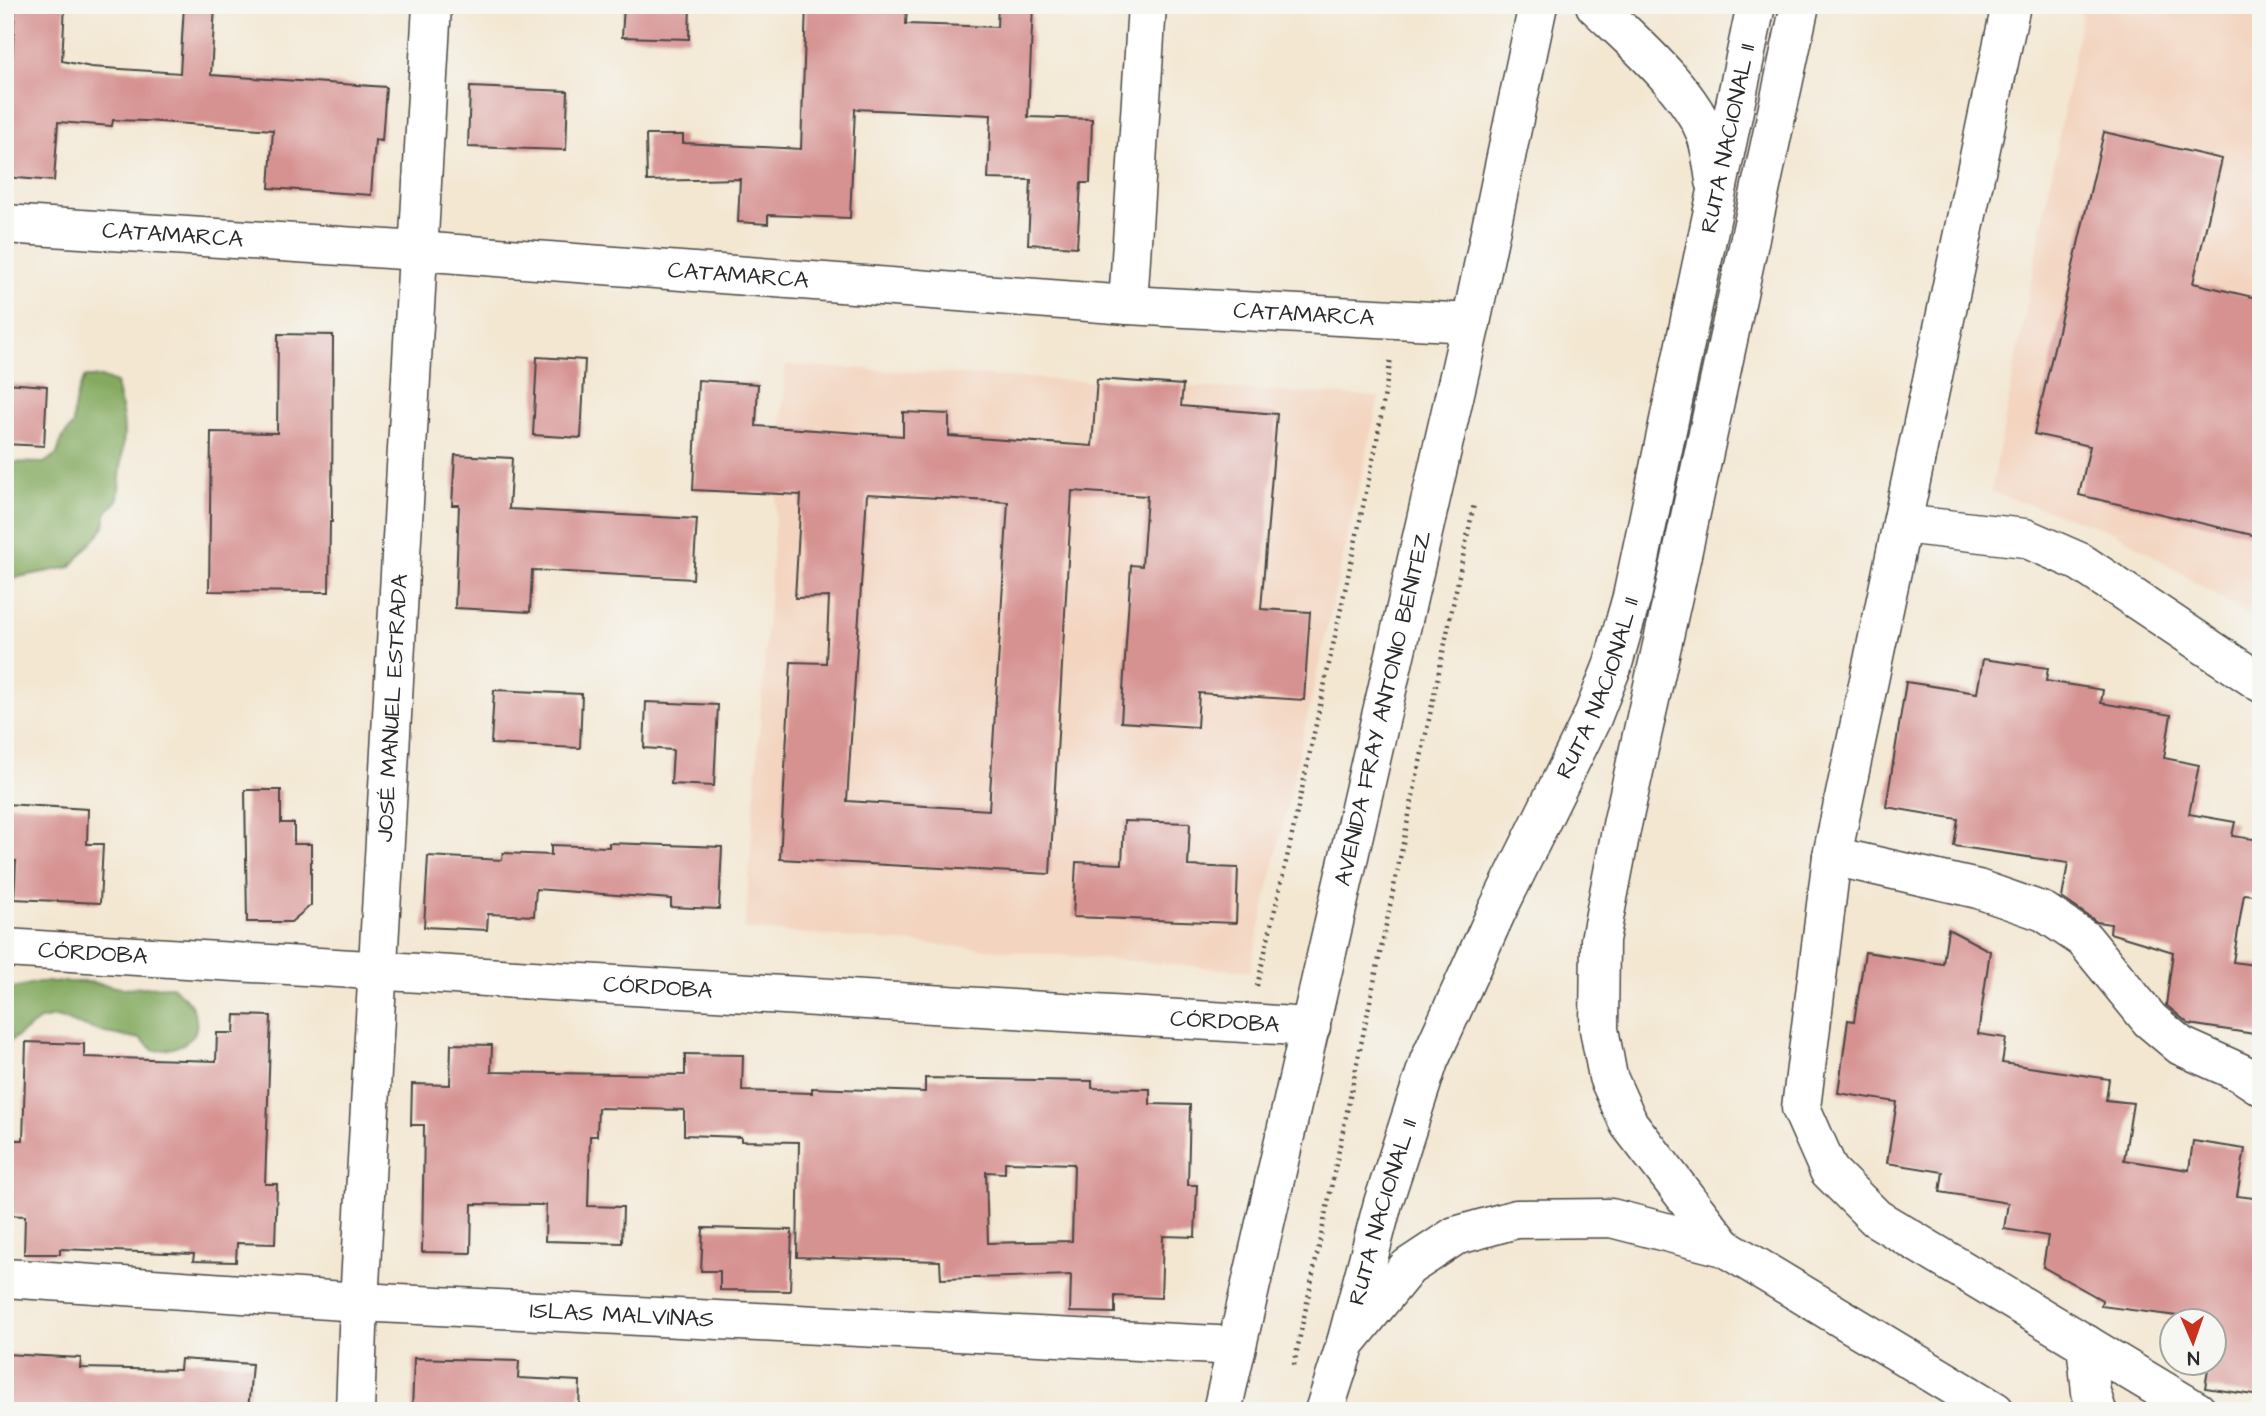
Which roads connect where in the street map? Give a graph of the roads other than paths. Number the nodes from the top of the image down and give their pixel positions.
1 (432, 5) edge
2 (1147, 5) edge
3 (1538, 5) edge
4 (1595, 5) edge
5 (1756, 5) edge
6 (1800, 5) edge
7 (2011, 5) edge
8 (1717, 191) junction
9 (5, 224) edge
10 (418, 251) junction
11 (1128, 305) junction
12 (1471, 323) junction
13 (1902, 524) junction
14 (2261, 683) edge
15 (1832, 856) junction
16 (5, 948) edge
17 (379, 970) junction
18 (1311, 1027) junction
19 (2261, 1086) edge
20 (1724, 1248) junction
21 (5, 1278) edge
22 (359, 1302) junction
23 (1346, 1343) junction
24 (2086, 1344) junction
25 (1237, 1346) junction
26 (355, 1411) edge
27 (1222, 1411) edge
28 (1324, 1411) edge
29 (1995, 1411) edge
30 (2097, 1411) edge
31 (2197, 1411) edge

1 - 10 main road, JOSÉ MANUEL ESTRADA
2 - 11 main road
3 - 12 main road, AVENIDA FRAY ANTONIO BENITEZ
4 - 8 main road
5 - 8 main road, RUTA NACIONAL 11
6 - 20 main road, RUTA NACIONAL 11
7 - 13 main road
8 - 23 main road, RUTA NACIONAL 11
9 - 10 main road, CATAMARCA
10 - 11 main road, CATAMARCA
10 - 17 main road, JOSÉ MANUEL ESTRADA
11 - 12 main road, CATAMARCA
12 - 18 main road, AVENIDA FRAY ANTONIO BENITEZ
13 - 14 main road
13 - 15 main road
15 - 19 main road
15 - 24 main road
16 - 17 main road, CÓRDOBA
17 - 18 main road, CÓRDOBA
17 - 22 main road, JOSÉ MANUEL ESTRADA
18 - 25 main road, AVENIDA FRAY ANTONIO BENITEZ
20 - 23 main road, RUTA NACIONAL 11
20 - 29 main road, RUTA NACIONAL 11
21 - 22 main road, ISLAS MALVINAS
22 - 25 main road, ISLAS MALVINAS
22 - 26 main road, JOSÉ MANUEL ESTRADA
23 - 28 main road, RUTA NACIONAL 11
24 - 30 main road
24 - 31 main road
25 - 27 main road, AVENIDA FRAY ANTONIO BENITEZ

